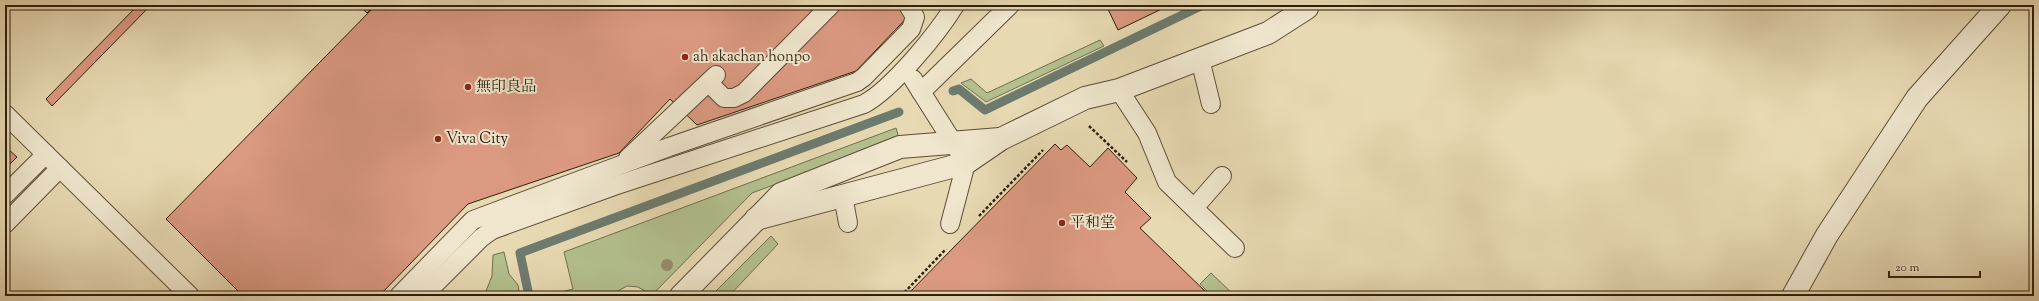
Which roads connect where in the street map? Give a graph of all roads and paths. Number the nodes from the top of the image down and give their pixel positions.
1 (831, 5) edge
2 (908, 5) edge
3 (1010, 5) edge
4 (2000, 5) edge
5 (1307, 6) edge
6 (949, 10) edge
7 (1200, 59) junction
8 (1119, 90) junction
9 (1211, 104) dead end
10 (5, 114) edge
11 (1083, 129) dead end
12 (1001, 139) junction
13 (953, 143) junction
14 (1048, 144) dead end
15 (46, 154) junction
16 (1127, 162) dead end
17 (966, 163) junction
18 (622, 164) junction
19 (60, 168) junction
20 (1222, 176) dead end
21 (5, 195) edge
22 (843, 196) junction
23 (1194, 208) junction
24 (977, 217) dead end
25 (756, 219) junction
26 (848, 223) dead end
27 (5, 224) edge
28 (950, 224) dead end
29 (950, 246) dead end
30 (1235, 248) dead end
31 (190, 296) edge
32 (399, 296) edge
33 (423, 296) edge
34 (620, 296) edge
35 (642, 296) edge
36 (681, 296) edge
37 (900, 296) edge
38 (1793, 296) edge

1 - 18 lane
2 - 18 lane
3 - 13 lane
4 - 38 street
5 - 7 street
6 - 33 lane
7 - 8 street
7 - 9 lane
8 - 12 street
8 - 23 lane
10 - 15 lane
11 - 16 path
12 - 13 street
12 - 17 street
13 - 17 lane
13 - 25 street
14 - 24 path
15 - 19 lane
15 - 21 lane
17 - 22 street
17 - 28 lane
18 - 32 lane
19 - 27 lane
19 - 31 lane
20 - 23 lane
22 - 25 street
22 - 26 lane
23 - 30 lane
25 - 36 street
29 - 37 path
34 - 35 path

